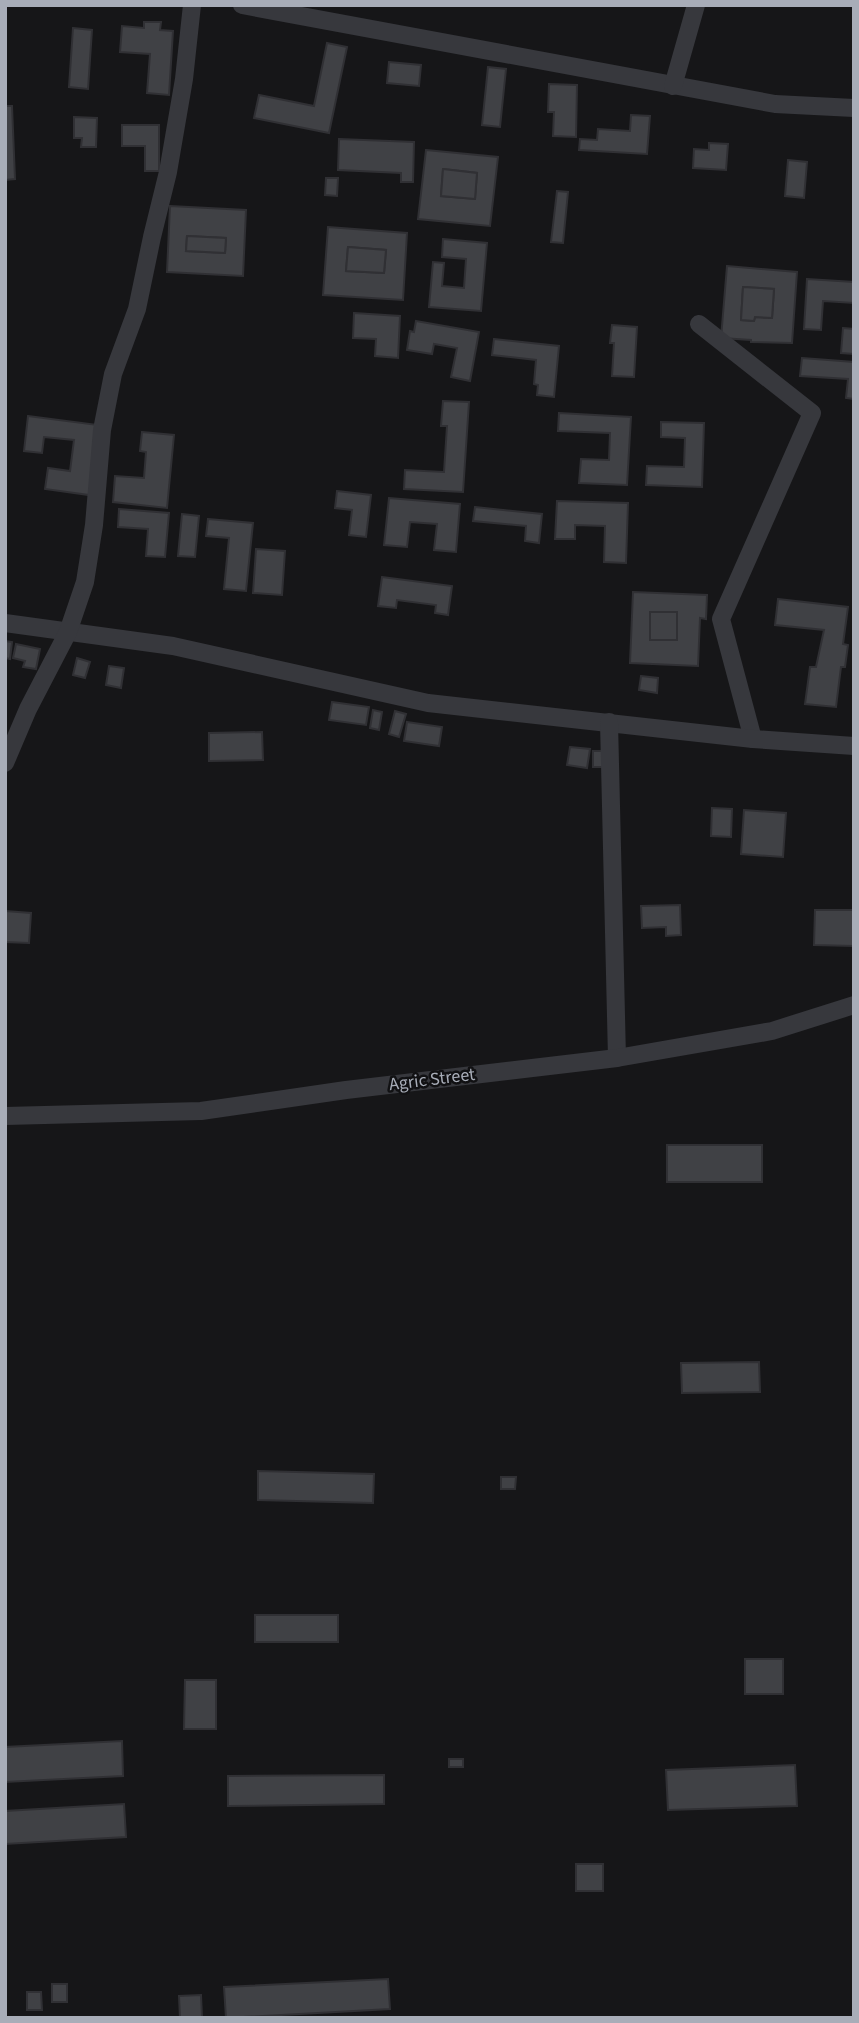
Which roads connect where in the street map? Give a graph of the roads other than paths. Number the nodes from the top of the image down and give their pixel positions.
1 (192, 5) edge
2 (242, 5) edge
3 (696, 5) edge
4 (673, 86) junction
5 (854, 108) edge
6 (699, 324) dead end
7 (5, 623) edge
8 (68, 632) junction
9 (609, 722) junction
10 (753, 740) junction
11 (854, 746) edge
12 (5, 763) edge
13 (854, 1005) edge
14 (617, 1058) junction
15 (5, 1116) edge

1 - 8 street
2 - 4 street
3 - 4 street
4 - 5 street
6 - 10 street
7 - 8 street
8 - 9 street
8 - 12 street
9 - 10 street
9 - 14 street
10 - 11 street
13 - 14 street, Agric Street
14 - 15 street, Agric Street

